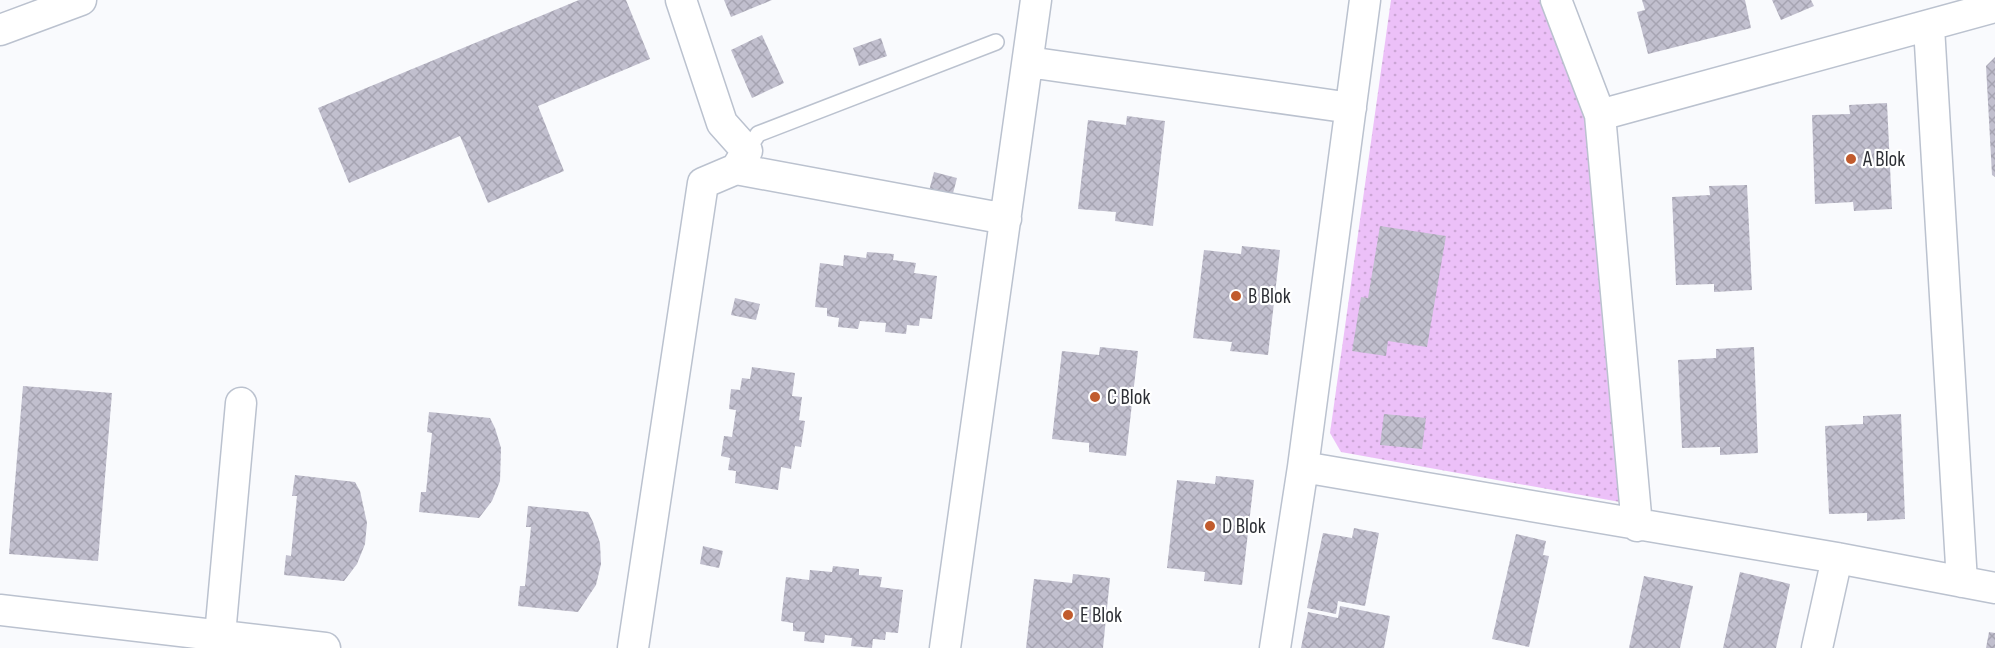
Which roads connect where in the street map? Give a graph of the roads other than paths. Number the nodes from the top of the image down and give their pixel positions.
1 (81, 0) edge
2 (681, 0) edge
3 (1036, 0) edge
4 (1365, 0) edge
5 (1556, 0) edge
6 (1995, 7) edge
7 (1929, 27) junction
8 (0, 30) edge
9 (996, 42) dead end
10 (1028, 62) junction
11 (1351, 108) junction
12 (1600, 115) junction
13 (741, 160) junction
14 (1006, 219) junction
15 (242, 403) dead end
16 (1303, 467) junction
17 (1637, 526) junction
18 (1837, 558) junction
19 (1962, 582) junction
20 (1995, 588) edge
21 (0, 610) edge
22 (220, 635) junction
23 (325, 648) edge
24 (633, 648) edge
25 (945, 648) edge
26 (1275, 648) edge
27 (1818, 648) edge

1 - 8 street
2 - 13 street
3 - 10 street
4 - 11 street
5 - 12 street
6 - 7 street
7 - 12 street
7 - 19 street
9 - 13 lane
10 - 11 street
10 - 14 street
11 - 16 street
12 - 17 street
13 - 14 street
13 - 24 street
14 - 25 street
15 - 22 street
16 - 17 street
16 - 26 street
17 - 18 street
18 - 19 street
18 - 27 street
19 - 20 street
21 - 22 street
22 - 23 street

